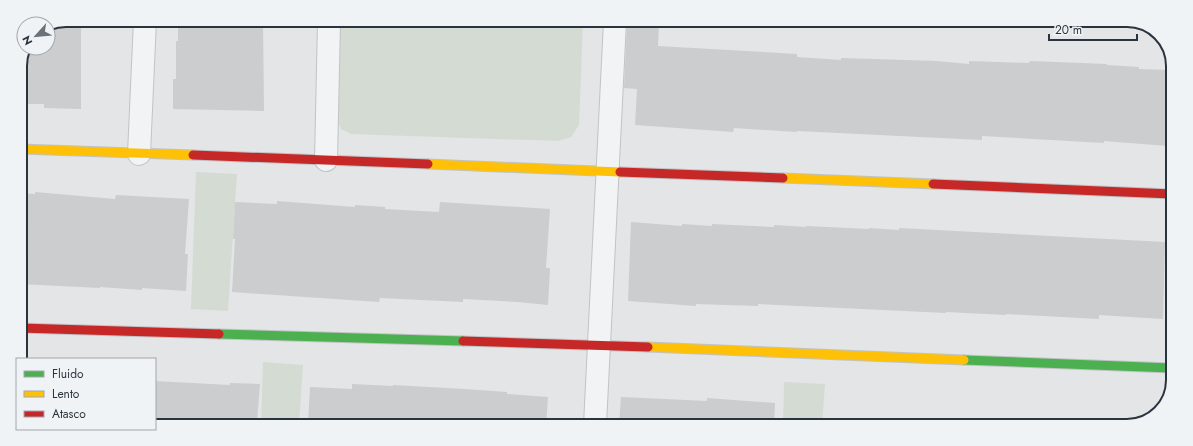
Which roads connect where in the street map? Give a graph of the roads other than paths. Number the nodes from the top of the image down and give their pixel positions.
1 (145, 27) edge
2 (329, 27) edge
3 (615, 27) edge
4 (27, 149) edge
5 (139, 154) junction
6 (326, 160) junction
7 (607, 171) junction
8 (1166, 194) edge
9 (27, 328) edge
10 (598, 345) junction
11 (1166, 368) edge
12 (595, 419) edge

1 - 5 street
2 - 6 street
3 - 7 street
4 - 5 street
5 - 6 street
6 - 7 street
7 - 8 street
7 - 10 street
9 - 10 street
10 - 11 street
10 - 12 street

